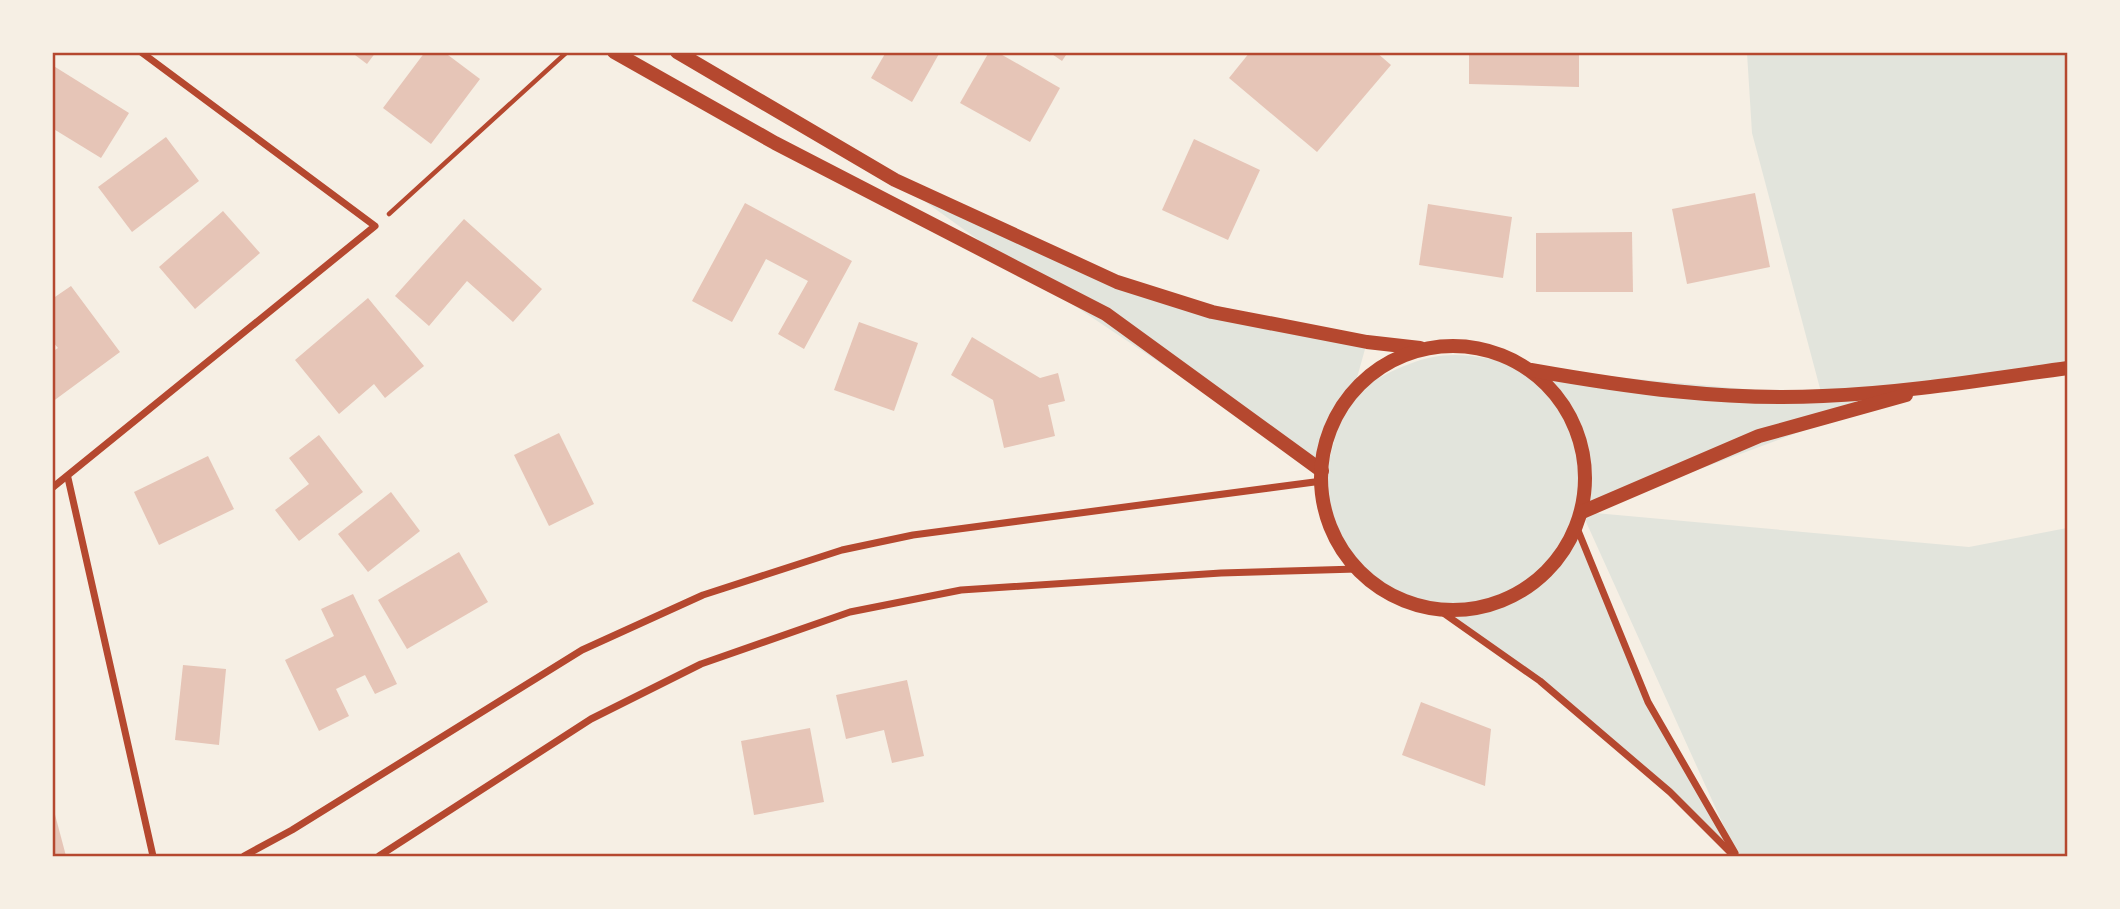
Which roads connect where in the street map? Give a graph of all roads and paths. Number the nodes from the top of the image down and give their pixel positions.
1 (141, 52) edge
2 (568, 52) edge
3 (614, 52) edge
4 (677, 52) edge
5 (375, 226) junction
6 (1424, 349) junction
7 (2067, 368) edge
8 (1529, 369) junction
9 (1941, 385) junction
10 (1322, 476) junction
11 (68, 478) junction
12 (52, 488) edge
13 (1581, 512) junction
14 (1577, 528) junction
15 (1357, 569) junction
16 (1439, 610) junction
17 (153, 856) edge
18 (244, 856) edge
19 (379, 856) edge
20 (1735, 856) edge

1 - 5 street
2 - 5 path
3 - 10 main road
4 - 6 main road
5 - 11 street
6 - 8 main road
6 - 10 main road
7 - 9 main road
8 - 9 main road
8 - 13 main road
9 - 13 main road
10 - 15 main road
10 - 18 street
11 - 12 street
11 - 17 street
13 - 14 main road
14 - 16 main road
14 - 20 street
15 - 16 main road
15 - 19 street
16 - 20 street

